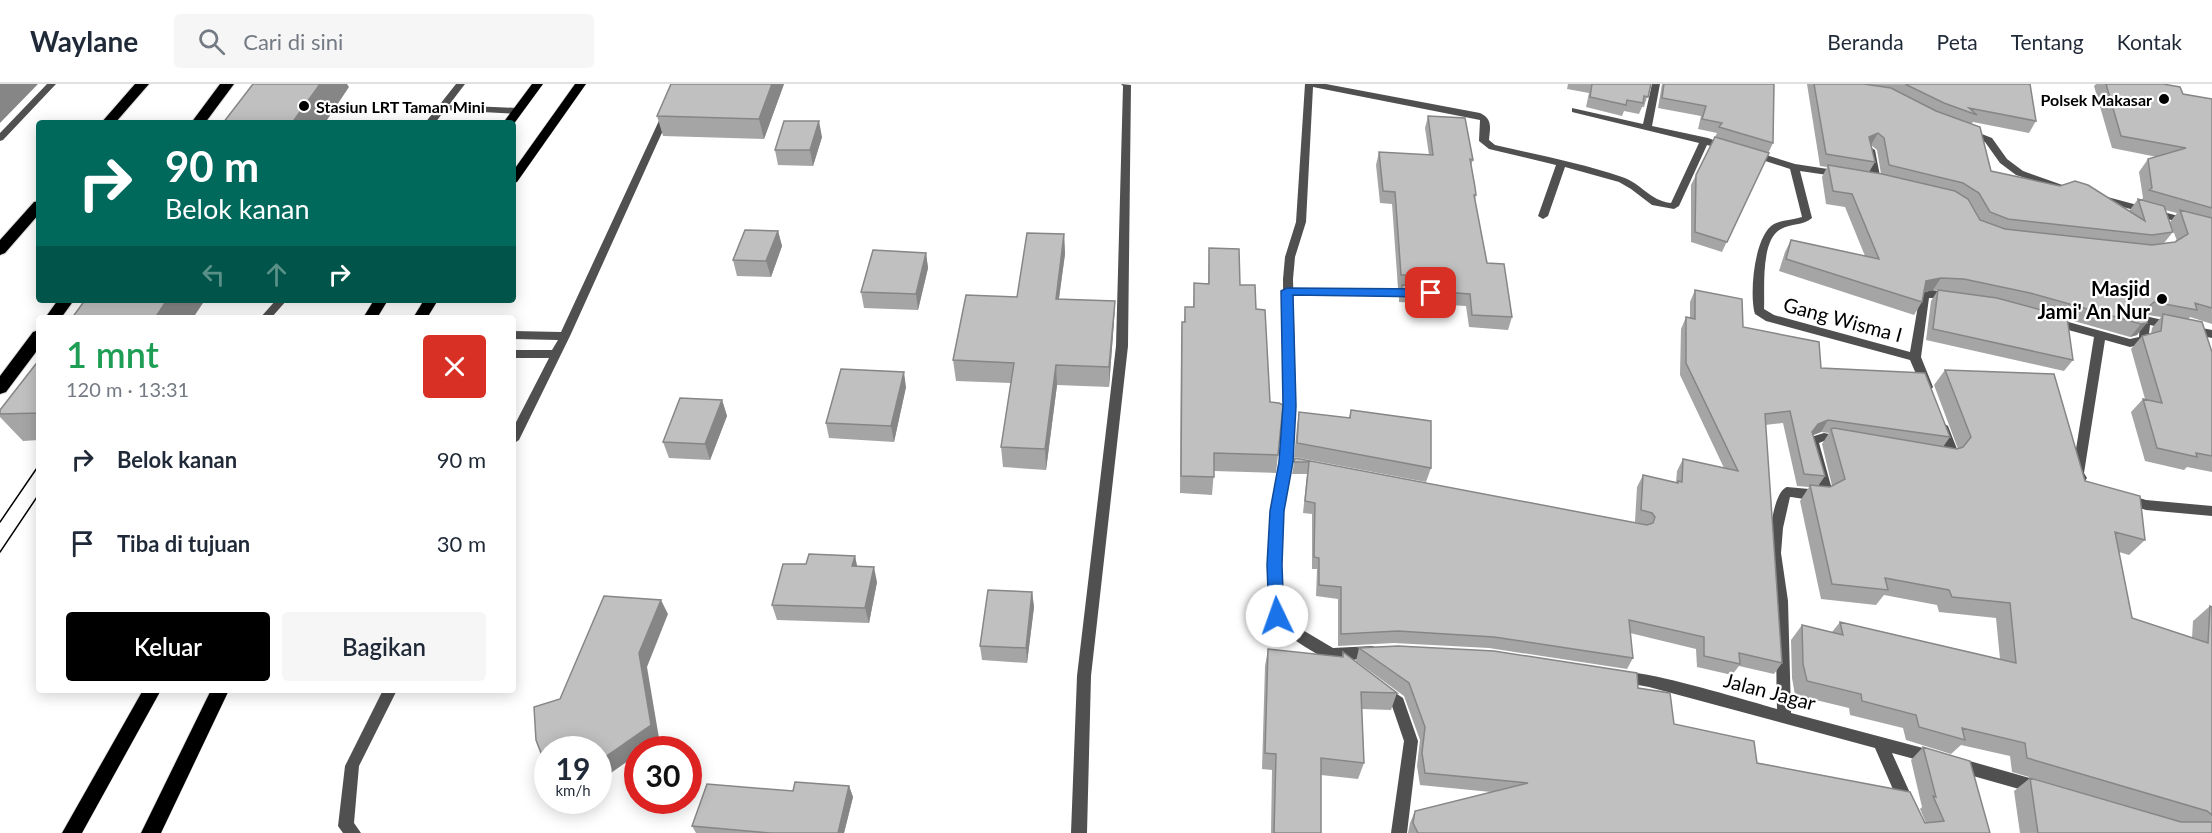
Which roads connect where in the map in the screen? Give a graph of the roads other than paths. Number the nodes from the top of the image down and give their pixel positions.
1 (52, 84) edge
2 (142, 84) edge
3 (227, 84) edge
4 (461, 84) edge
5 (538, 84) edge
6 (581, 84) edge
7 (680, 84) edge
8 (1125, 84) edge
9 (1311, 84) edge
10 (1656, 84) edge
11 (444, 107) junction
12 (1575, 110) dead end
13 (518, 111) junction
14 (111, 120) edge
15 (200, 120) edge
16 (433, 120) edge
17 (511, 120) edge
18 (1647, 126) junction
19 (1955, 128) edge
20 (0, 138) edge
21 (1705, 140) junction
22 (1870, 150) edge
23 (1561, 164) junction
24 (1794, 167) junction
25 (516, 175) edge
26 (1853, 177) edge
27 (1864, 179) edge
28 (2077, 191) edge
29 (2089, 195) edge
30 (36, 208) edge
31 (2160, 213) junction
32 (1543, 216) dead end
33 (2164, 224) edge
34 (2212, 228) edge
35 (0, 250) edge
36 (1287, 291) junction
37 (1431, 293) edge
38 (1962, 297) edge
39 (279, 303) edge
40 (268, 315) edge
41 (2042, 319) edge
42 (2212, 334) edge
43 (516, 335) edge
44 (2100, 335) junction
45 (565, 336) junction
46 (36, 340) edge
47 (516, 354) edge
48 (556, 354) junction
49 (1915, 357) junction
50 (0, 388) edge
51 (1932, 399) edge
52 (1939, 419) edge
53 (516, 434) edge
54 (1856, 443) edge
55 (1927, 456) edge
56 (2089, 485) edge
57 (2112, 495) edge
58 (2212, 511) edge
59 (1384, 651) edge
60 (1332, 654) junction
61 (1350, 668) edge
62 (1603, 674) edge
63 (1369, 681) edge
64 (150, 693) edge
65 (219, 693) edge
66 (388, 693) edge
67 (1784, 716) junction
68 (1880, 742) junction
69 (2054, 792) edge
70 (72, 833) edge
71 (151, 833) edge
72 (353, 833) edge
73 (1079, 833) edge
74 (1399, 833) edge
75 (1920, 833) edge

1 - 20 street
2 - 14 highway
3 - 15 highway
4 - 11 street
5 - 13 main road
6 - 25 main road
7 - 45 street
8 - 73 street
9 - 23 street
9 - 36 street
10 - 18 street
11 - 13 street
11 - 16 street
12 - 18 street
13 - 17 main road
18 - 21 street
19 - 28 street
21 - 23 street
21 - 24 street
22 - 27 street
23 - 32 street
24 - 26 street
24 - 49 street, Gang Wisma I
29 - 31 street
30 - 35 highway
31 - 33 street
31 - 34 street
36 - 37 street
36 - 60 street
38 - 49 street
39 - 40 street
41 - 44 street
42 - 44 street
43 - 45 street
44 - 56 street
45 - 48 street
46 - 50 highway
47 - 48 street
48 - 53 street
49 - 51 street
52 - 55 street
54 - 67 street
57 - 58 street
59 - 60 street
60 - 61 street
62 - 67 street, Jalan Jagar
63 - 74 street
64 - 70 main road
65 - 71 main road
66 - 72 street
67 - 68 street, Jalan Jagar
68 - 69 street, Jalan Jagar
68 - 75 street

